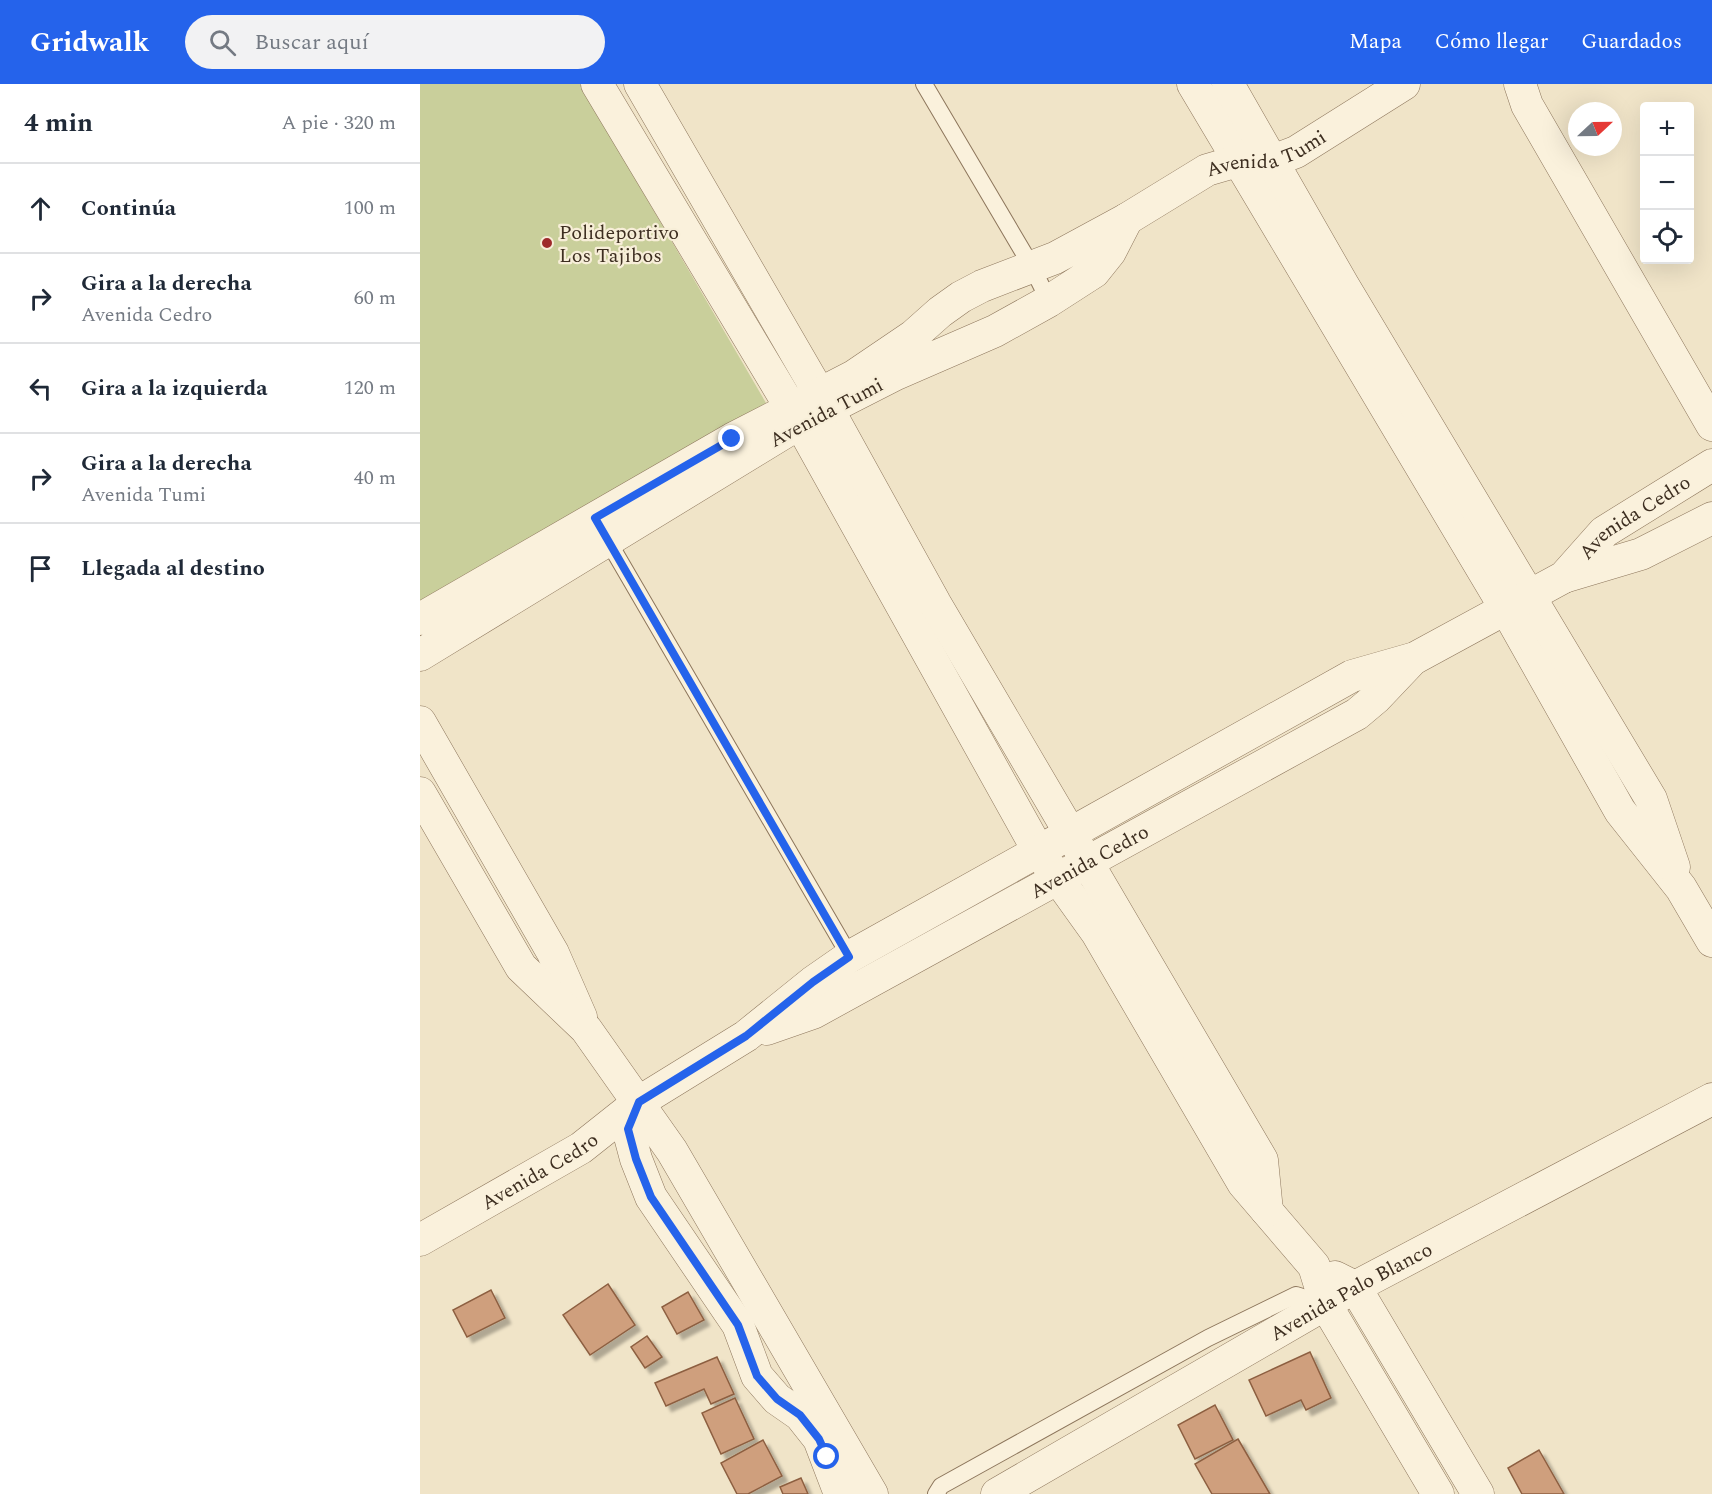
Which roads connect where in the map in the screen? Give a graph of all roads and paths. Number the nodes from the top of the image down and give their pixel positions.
1 (597, 84) edge
2 (640, 84) edge
3 (924, 84) edge
4 (1193, 84) edge
5 (1228, 84) edge
6 (1404, 84) edge
7 (1520, 84) edge
8 (1238, 161) junction
9 (1272, 161) junction
10 (1127, 219) junction
11 (1032, 267) junction
12 (1049, 301) junction
13 (823, 400) junction
14 (795, 416) junction
15 (1712, 425) edge
16 (1712, 465) edge
17 (1712, 518) edge
18 (601, 529) junction
19 (1564, 577) junction
20 (1518, 603) junction
21 (420, 619) edge
22 (420, 655) edge
23 (1415, 658) junction
24 (420, 722) edge
25 (420, 793) edge
26 (1070, 834) junction
27 (1039, 852) junction
28 (1087, 862) junction
29 (1058, 878) junction
30 (1712, 941) edge
31 (849, 957) junction
32 (869, 982) junction
33 (586, 1029) junction
34 (746, 1036) junction
35 (1712, 1099) edge
36 (639, 1102) junction
37 (1267, 1210) junction
38 (420, 1240) edge
39 (1314, 1266) junction
40 (1355, 1287) junction
41 (1326, 1305) junction
42 (840, 1494) edge
43 (872, 1494) edge
44 (936, 1494) edge
45 (997, 1494) edge
46 (1438, 1494) edge
47 (1478, 1494) edge

1 - 14 street
2 - 13 street
3 - 11 lane
4 - 8 street
5 - 9 street
6 - 9 street, Avenida Tumi
7 - 15 street
8 - 9 street, Avenida Tumi
8 - 10 street, Avenida Tumi
8 - 20 street
9 - 20 street
10 - 11 street, Avenida Tumi
10 - 12 street, Avenida Tumi
11 - 12 lane
11 - 13 street, Avenida Tumi
12 - 13 street, Avenida Tumi
13 - 14 street, Avenida Tumi
13 - 26 street
14 - 18 street, Avenida Tumi
14 - 27 street
16 - 19 street, Avenida Cedro
17 - 19 street, Avenida Cedro
18 - 21 street, Avenida Tumi
18 - 22 street, Avenida Tumi
18 - 31 lane
19 - 20 street, Avenida Cedro
20 - 23 street, Avenida Cedro
20 - 30 street
23 - 26 street, Avenida Cedro
23 - 28 street, Avenida Cedro
24 - 33 street
25 - 33 street
26 - 27 street, Avenida Cedro
26 - 28 street
27 - 29 street
27 - 31 street, Avenida Cedro
28 - 29 street, Avenida Cedro
28 - 37 street
29 - 32 street, Avenida Cedro
29 - 37 street
31 - 32 lane
31 - 34 street, Avenida Cedro
32 - 34 street, Avenida Cedro
33 - 36 street
34 - 36 street, Avenida Cedro
35 - 40 street, Avenida Palo Blanco
36 - 38 street, Avenida Cedro
36 - 42 street
36 - 43 street
37 - 39 street
39 - 40 street
39 - 41 street
40 - 41 street, Avenida Palo Blanco
40 - 47 street
41 - 44 lane
41 - 45 street, Avenida Palo Blanco
41 - 46 street

